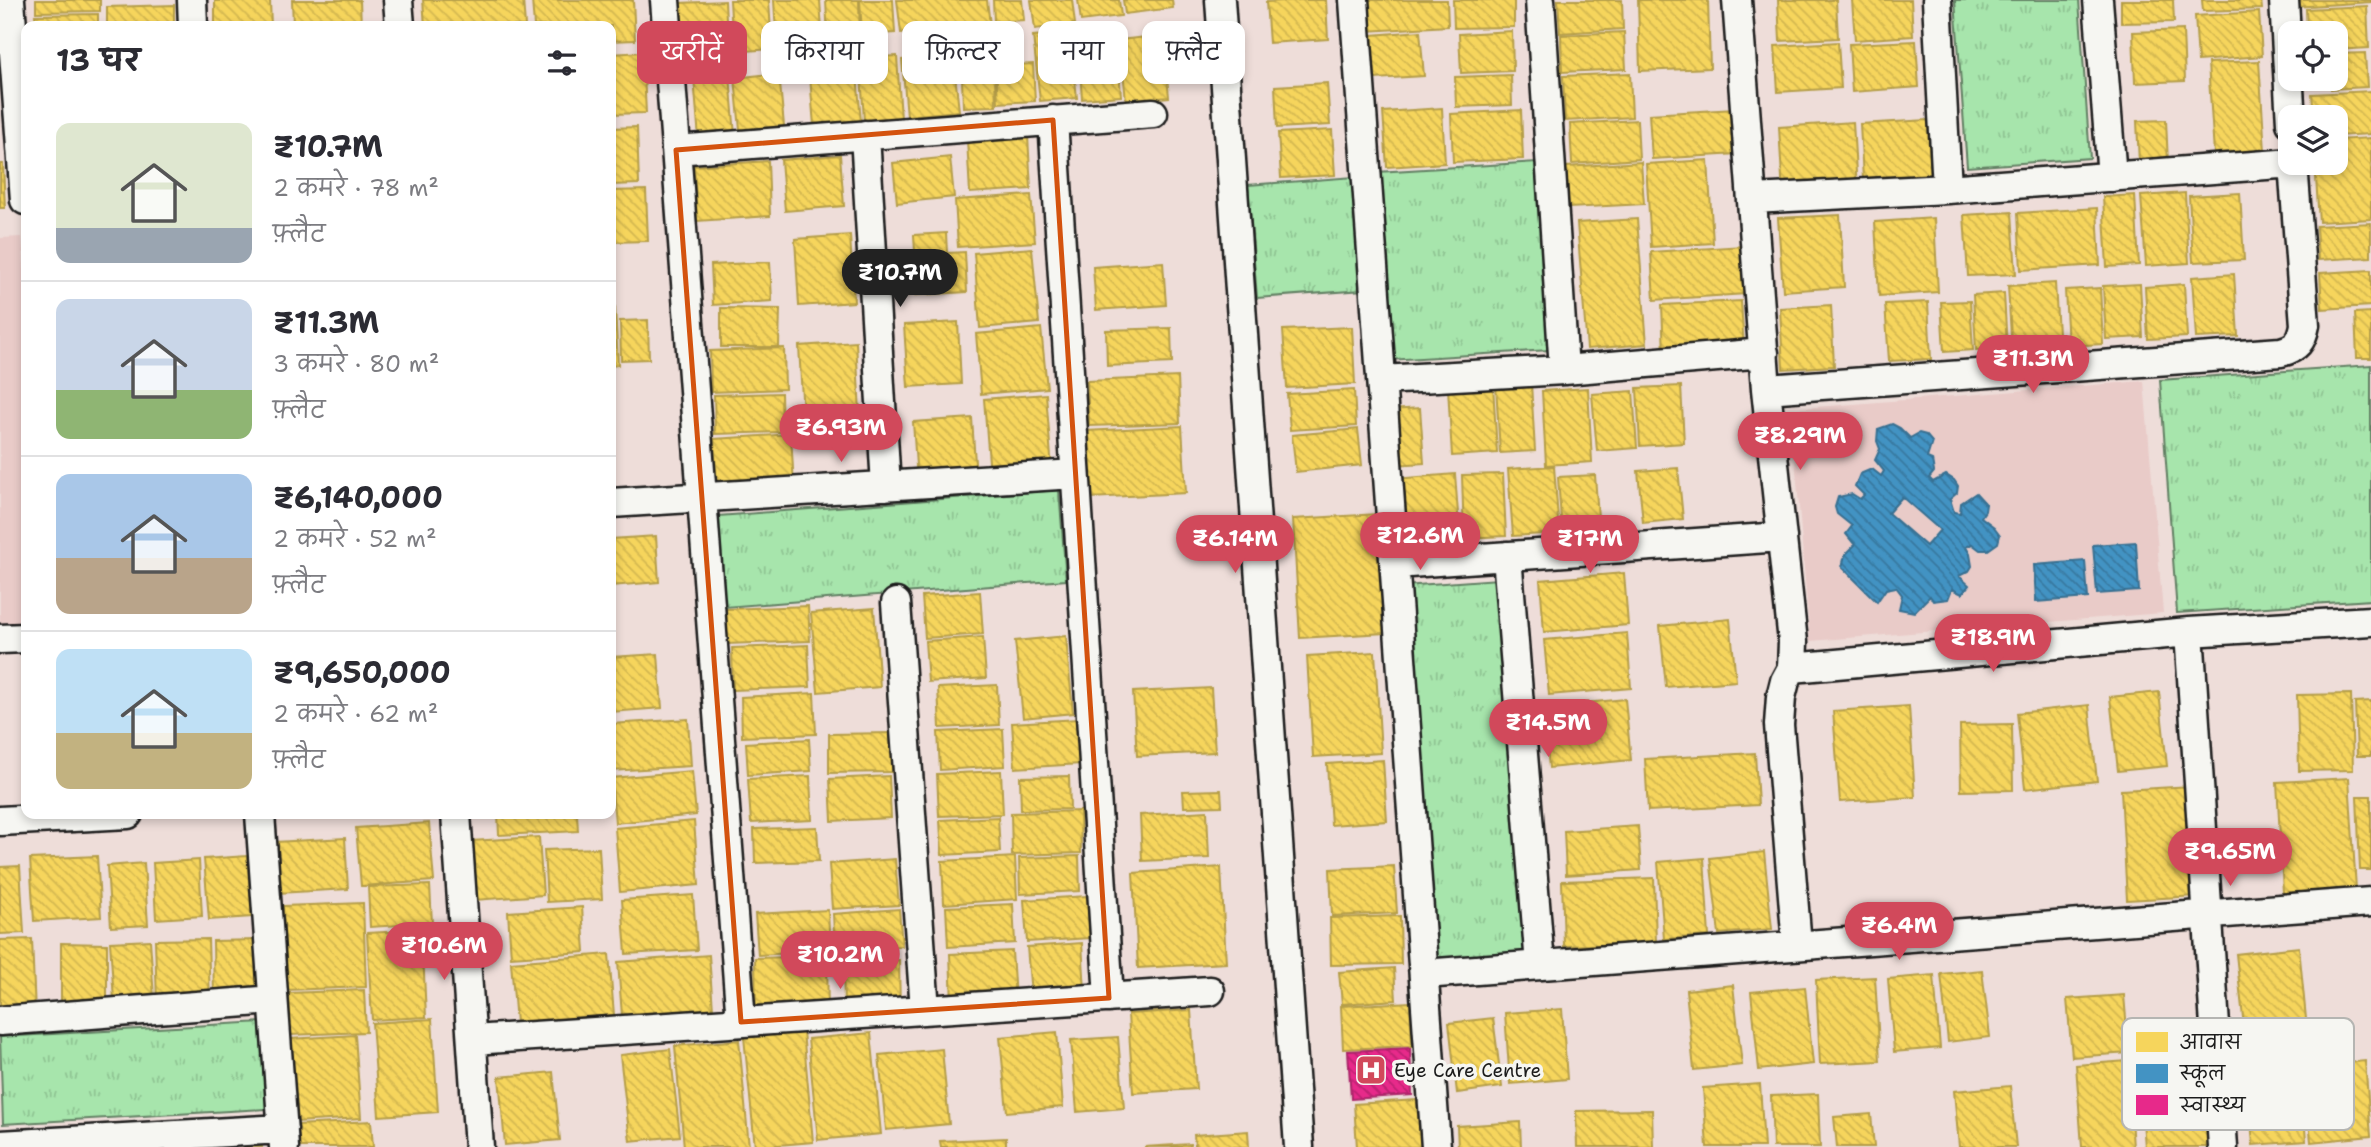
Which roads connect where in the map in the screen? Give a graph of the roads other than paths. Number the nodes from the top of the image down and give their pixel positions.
1 (10, 0) edge
2 (192, 0) edge
3 (398, 0) edge
4 (666, 0) edge
5 (1220, 0) edge
6 (1354, 0) edge
7 (1540, 0) edge
8 (1737, 0) edge
9 (1937, 0) edge
10 (2098, 0) edge
11 (2284, 0) edge
12 (193, 21) edge
13 (400, 21) edge
14 (2290, 105) edge
15 (1153, 113) dead end
16 (1053, 120) junction
17 (865, 135) junction
18 (21, 147) edge
19 (676, 150) junction
20 (2278, 164) edge
21 (2294, 175) edge
22 (2112, 177) junction
23 (1947, 189) junction
24 (1752, 199) junction
25 (1764, 353) junction
26 (1564, 370) junction
27 (1381, 380) junction
28 (1766, 389) junction
29 (1075, 474) junction
30 (886, 486) junction
31 (702, 498) junction
32 (616, 503) edge
33 (1782, 537) junction
34 (1507, 556) junction
35 (1395, 564) junction
36 (896, 603) dead end
37 (2371, 621) edge
38 (2189, 632) junction
39 (21, 638) edge
40 (0, 639) edge
41 (1792, 668) junction
42 (37, 819) edge
43 (260, 819) edge
44 (456, 819) edge
45 (0, 821) edge
46 (2371, 902) edge
47 (2207, 914) junction
48 (1797, 945) junction
49 (1540, 965) junction
50 (1424, 974) junction
51 (1210, 991) dead end
52 (1109, 998) junction
53 (273, 1000) junction
54 (925, 1010) junction
55 (2214, 1018) edge
56 (0, 1021) edge
57 (741, 1022) junction
58 (472, 1040) junction
59 (284, 1138) edge
60 (0, 1145) edge
61 (479, 1147) edge
62 (1298, 1147) edge
63 (1436, 1147) edge

1 - 18 street
2 - 12 street
3 - 13 street
4 - 19 street
5 - 62 street
6 - 27 street
7 - 26 street
8 - 24 street
9 - 23 street
10 - 22 street
11 - 14 street
15 - 16 street
16 - 17 street
16 - 29 street
17 - 19 street
17 - 30 street
19 - 31 street
20 - 22 street
21 - 28 street
22 - 23 street
23 - 24 street
24 - 25 street
25 - 26 street
25 - 28 street
26 - 27 street
27 - 35 street
28 - 33 street
29 - 30 street
29 - 52 street
30 - 31 street
31 - 32 street
31 - 57 street
33 - 34 street
33 - 41 street
34 - 35 street
34 - 49 street
35 - 50 street
36 - 54 street
37 - 38 street
38 - 41 street
38 - 47 street
39 - 40 street
41 - 48 street
42 - 45 street
43 - 53 street
44 - 58 street
46 - 47 street
47 - 48 street
47 - 55 street
48 - 49 street
49 - 50 street
50 - 63 street
51 - 52 street
52 - 54 street
53 - 56 street
53 - 59 street
54 - 57 street
57 - 58 street
58 - 61 street
59 - 60 street

